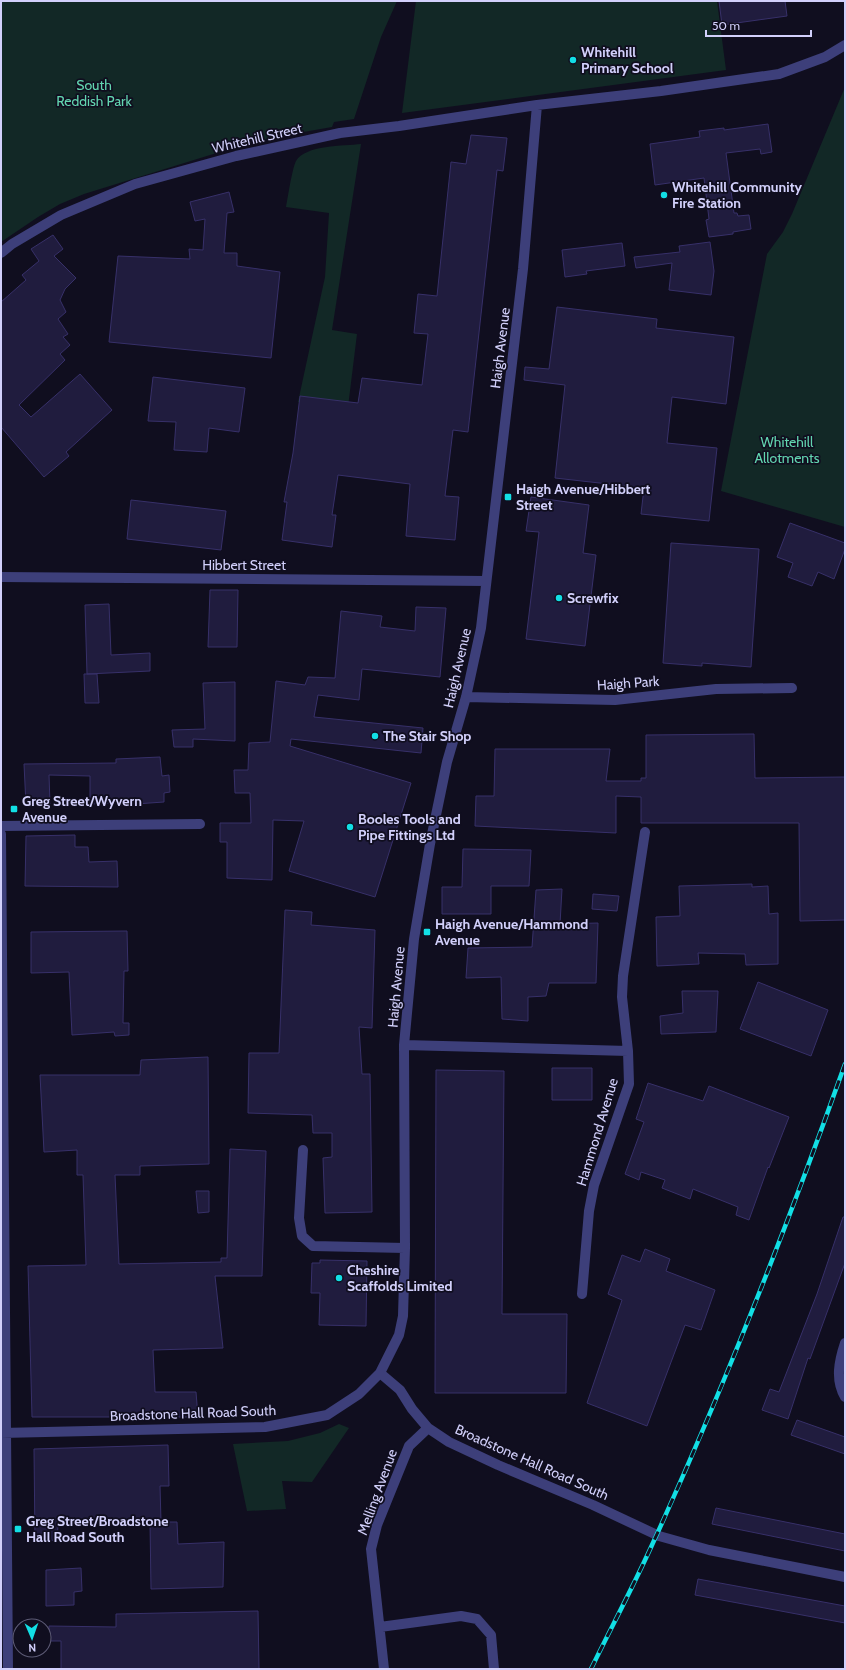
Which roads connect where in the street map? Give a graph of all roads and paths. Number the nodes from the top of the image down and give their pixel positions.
1 (845, 45) edge
2 (537, 105) junction
3 (1, 253) edge
4 (1, 577) edge
5 (486, 581) junction
6 (792, 688) dead end
7 (466, 697) junction
8 (200, 824) dead end
9 (1, 826) edge
10 (645, 832) dead end
11 (1, 834) edge
12 (404, 1045) junction
13 (628, 1050) junction
14 (303, 1150) dead end
15 (405, 1248) junction
16 (582, 1294) dead end
17 (845, 1343) edge
18 (380, 1374) junction
19 (845, 1397) edge
20 (428, 1428) junction
21 (3, 1433) edge
22 (845, 1577) edge
23 (380, 1628) junction
24 (8, 1669) edge
25 (384, 1669) edge
26 (494, 1669) edge

1 - 2 street, Whitehill Street
2 - 3 street, Whitehill Street
2 - 5 street, Haigh Avenue
4 - 5 street, Hibbert Street
5 - 7 street, Haigh Avenue
6 - 7 street, Haigh Park
7 - 12 street, Haigh Avenue
8 - 9 street
10 - 13 street, Hammond Avenue
11 - 21 street
12 - 13 street
12 - 15 street, Haigh Avenue
13 - 16 street, Hammond Avenue
14 - 15 street
15 - 18 street, Haigh Avenue
17 - 19 street
18 - 20 street, Broadstone Hall Road South
18 - 21 street, Broadstone Hall Road South
20 - 22 street, Broadstone Hall Road South
20 - 23 street, Melling Avenue
21 - 24 street
23 - 25 street, Melling Avenue
23 - 26 street

